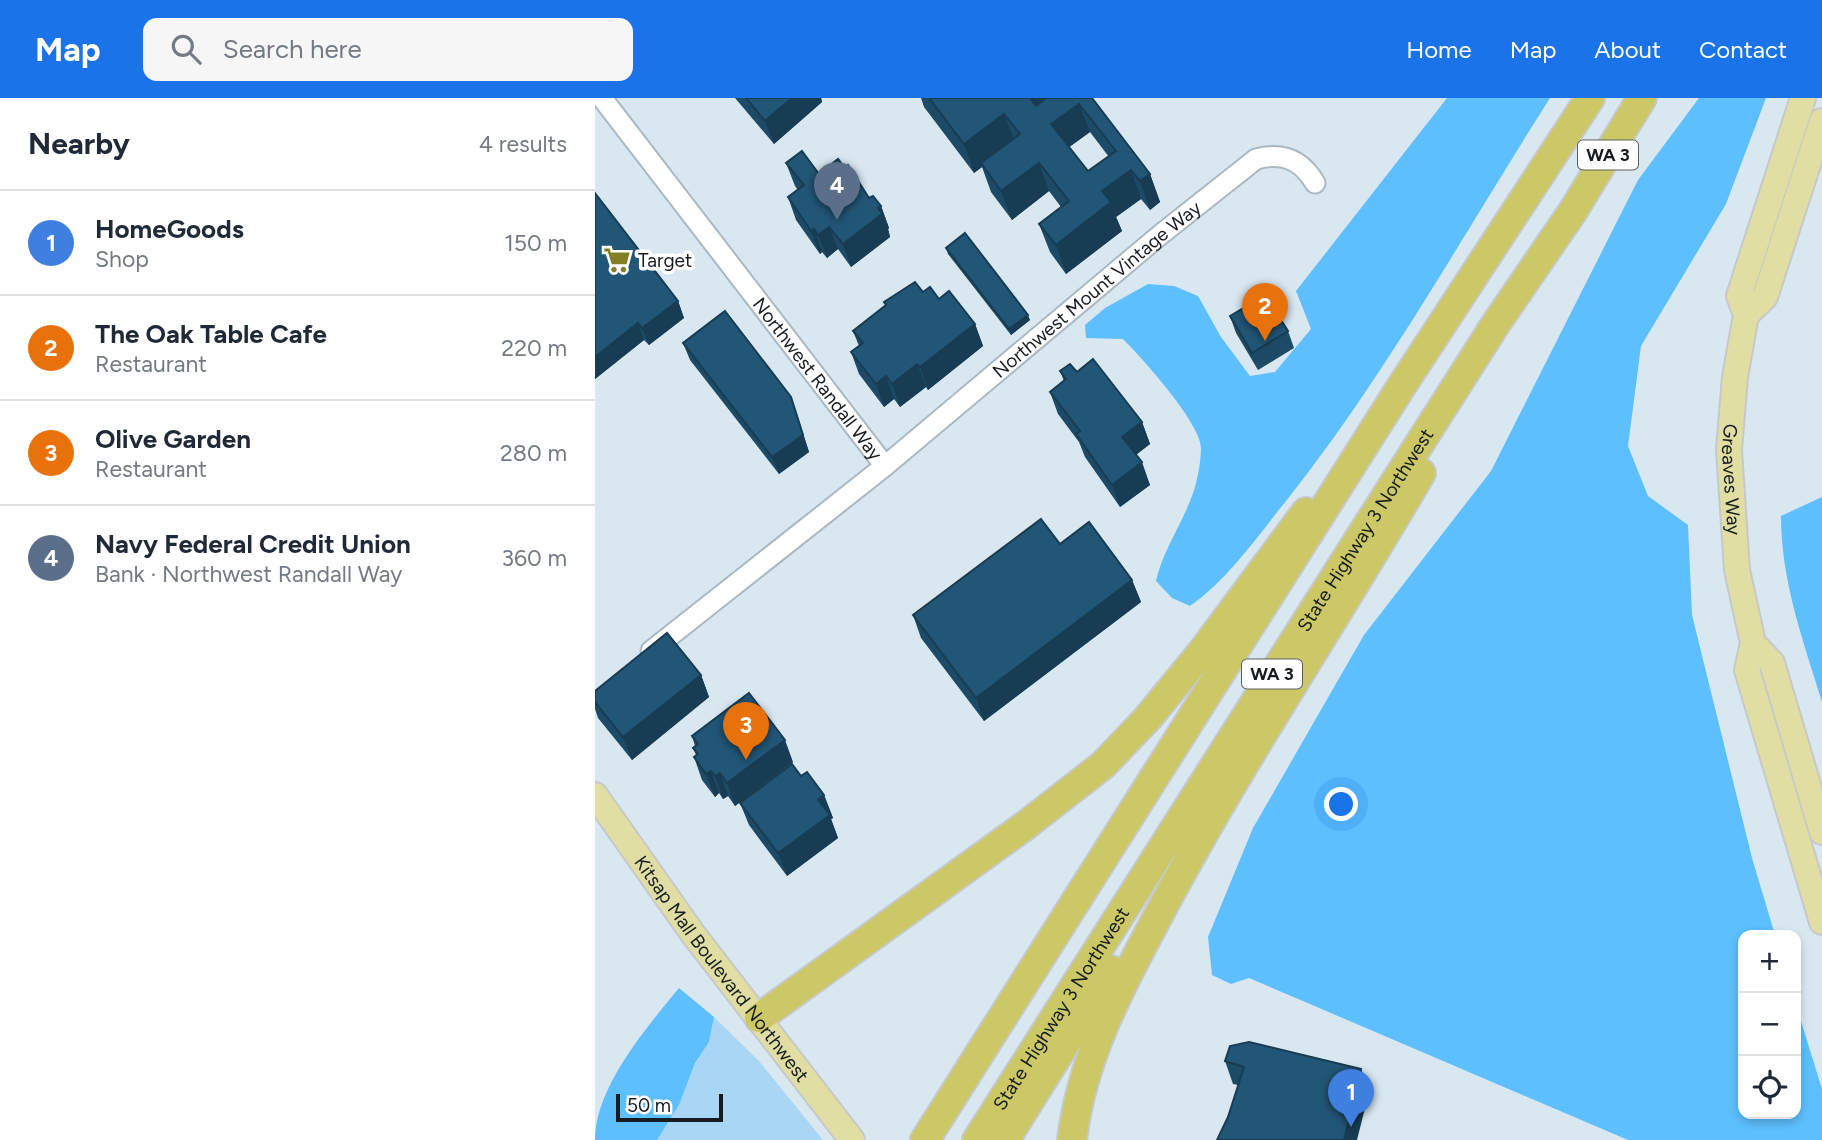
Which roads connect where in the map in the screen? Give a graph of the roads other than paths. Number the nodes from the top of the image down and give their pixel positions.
1 (602, 98) edge
2 (1590, 98) edge
3 (1642, 98) edge
4 (1803, 98) edge
5 (1822, 121) edge
6 (1315, 183) dead end
7 (1573, 211) junction
8 (1746, 315) junction
9 (1401, 387) junction
10 (885, 466) junction
11 (1753, 643) junction
12 (638, 661) edge
13 (598, 802) edge
14 (1822, 832) edge
15 (1194, 848) junction
16 (1822, 922) edge
17 (759, 1018) junction
18 (852, 1140) edge
19 (925, 1140) edge
20 (977, 1140) edge
21 (1005, 1140) edge
22 (1072, 1140) edge

1 - 10 street, Northwest Randall Way
2 - 9 highway, WA 3
3 - 7 highway, State Highway 3 Northwest / WA 3
4 - 8 main road, Greaves Way
5 - 8 main road, Greaves Way
6 - 10 street, Northwest Mount Vintage Way
7 - 15 highway
7 - 20 highway, State Highway 3 Northwest / WA 3
8 - 11 main road, Greaves Way
9 - 17 highway
9 - 19 highway, WA 3
10 - 12 street, Northwest Randall Way
11 - 14 main road, Greaves Way
11 - 16 main road, Greaves Way
13 - 17 main road, Kitsap Mall Boulevard Northwest
15 - 21 highway
15 - 22 highway
17 - 18 main road, Kitsap Mall Boulevard Northwest

